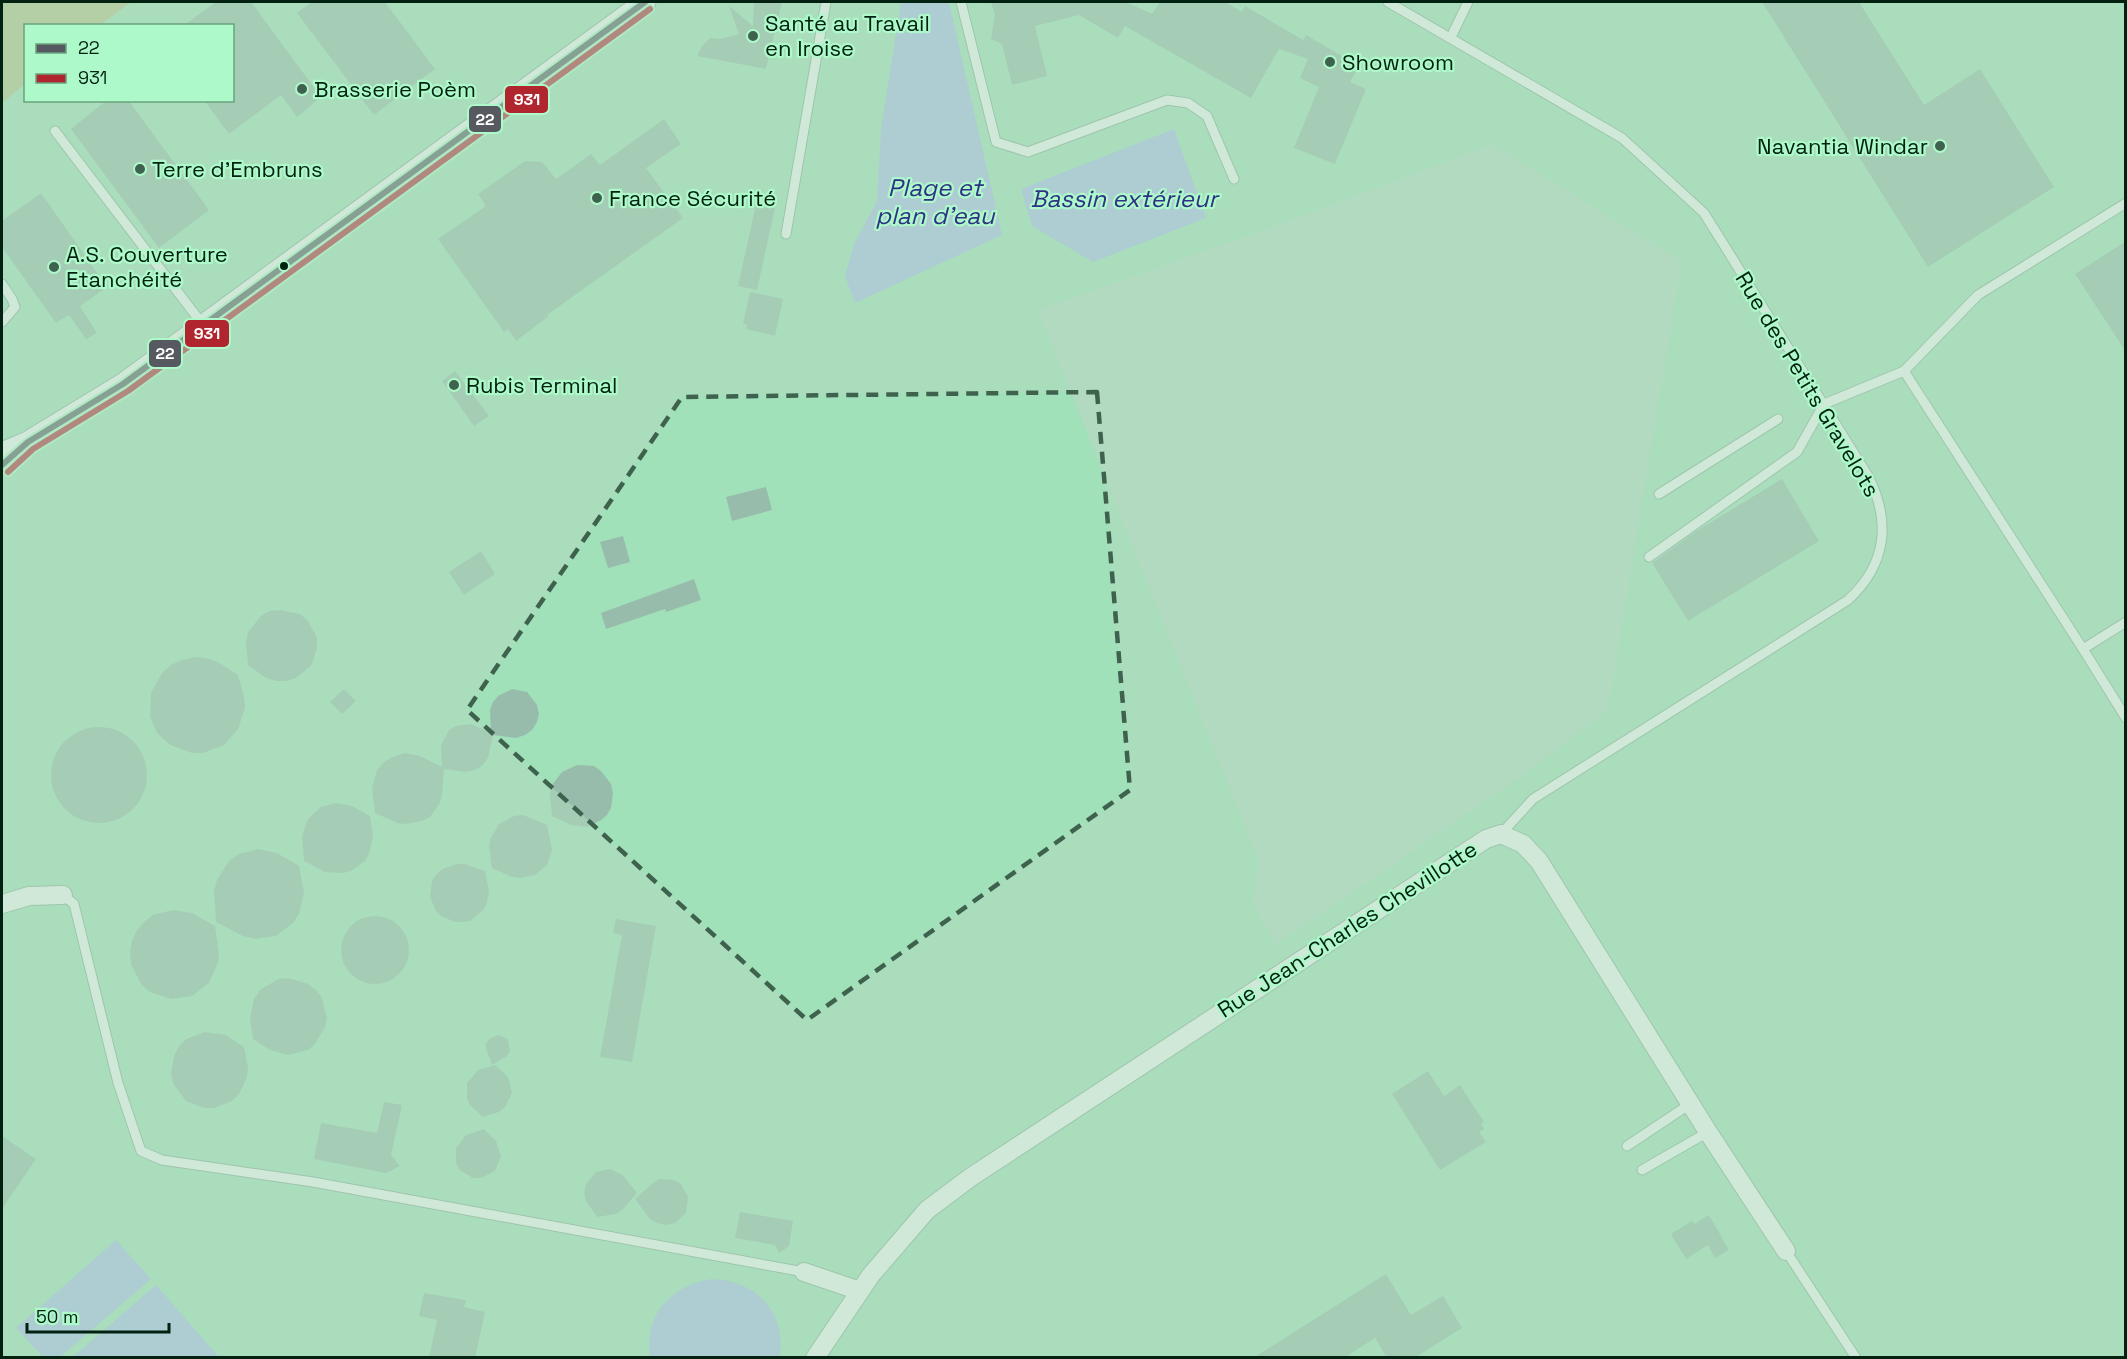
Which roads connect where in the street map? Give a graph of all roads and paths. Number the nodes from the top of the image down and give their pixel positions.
1 (645, 2) edge
2 (826, 2) edge
3 (961, 2) edge
4 (1388, 2) edge
5 (1468, 2) edge
6 (1451, 37) junction
7 (55, 131) dead end
8 (1234, 179) dead end
9 (2126, 202) edge
10 (786, 234) dead end
11 (2, 284) edge
12 (2, 322) edge
13 (203, 325) junction
14 (1904, 371) junction
15 (1824, 404) junction
16 (1778, 418) dead end
17 (28, 442) junction
18 (2, 453) edge
19 (2, 465) edge
20 (1659, 494) dead end
21 (1649, 557) dead end
22 (2126, 622) edge
23 (2083, 649) junction
24 (2126, 718) edge
25 (1501, 834) junction
26 (63, 895) joint
27 (2, 904) edge
28 (1690, 1104) junction
29 (1708, 1132) junction
30 (1627, 1146) dead end
31 (1642, 1170) dead end
32 (1786, 1251) joint
33 (804, 1272) joint
34 (860, 1291) junction
35 (815, 1358) edge
36 (1856, 1358) edge

1 - 13 street
2 - 10 lane
3 - 8 lane
4 - 6 lane, Rue des Petits Gravelots
5 - 6 lane
6 - 15 lane, Rue des Petits Gravelots
7 - 13 lane
9 - 14 lane
11 - 12 lane
13 - 17 street
14 - 15 lane
14 - 23 lane
15 - 21 lane
15 - 25 lane, Rue des Petits Gravelots
16 - 20 lane
17 - 18 street
17 - 19 street
22 - 23 lane
23 - 24 lane
25 - 28 street, Rue Jean-Charles Chevillotte
25 - 34 street, Rue Jean-Charles Chevillotte
26 - 27 street
26 - 33 lane
28 - 29 street, Rue Jean-Charles Chevillotte
28 - 30 lane
29 - 31 lane
29 - 32 street, Rue Jean-Charles Chevillotte
32 - 36 lane
33 - 34 street
34 - 35 street, Rue Jean-Charles Chevillotte

